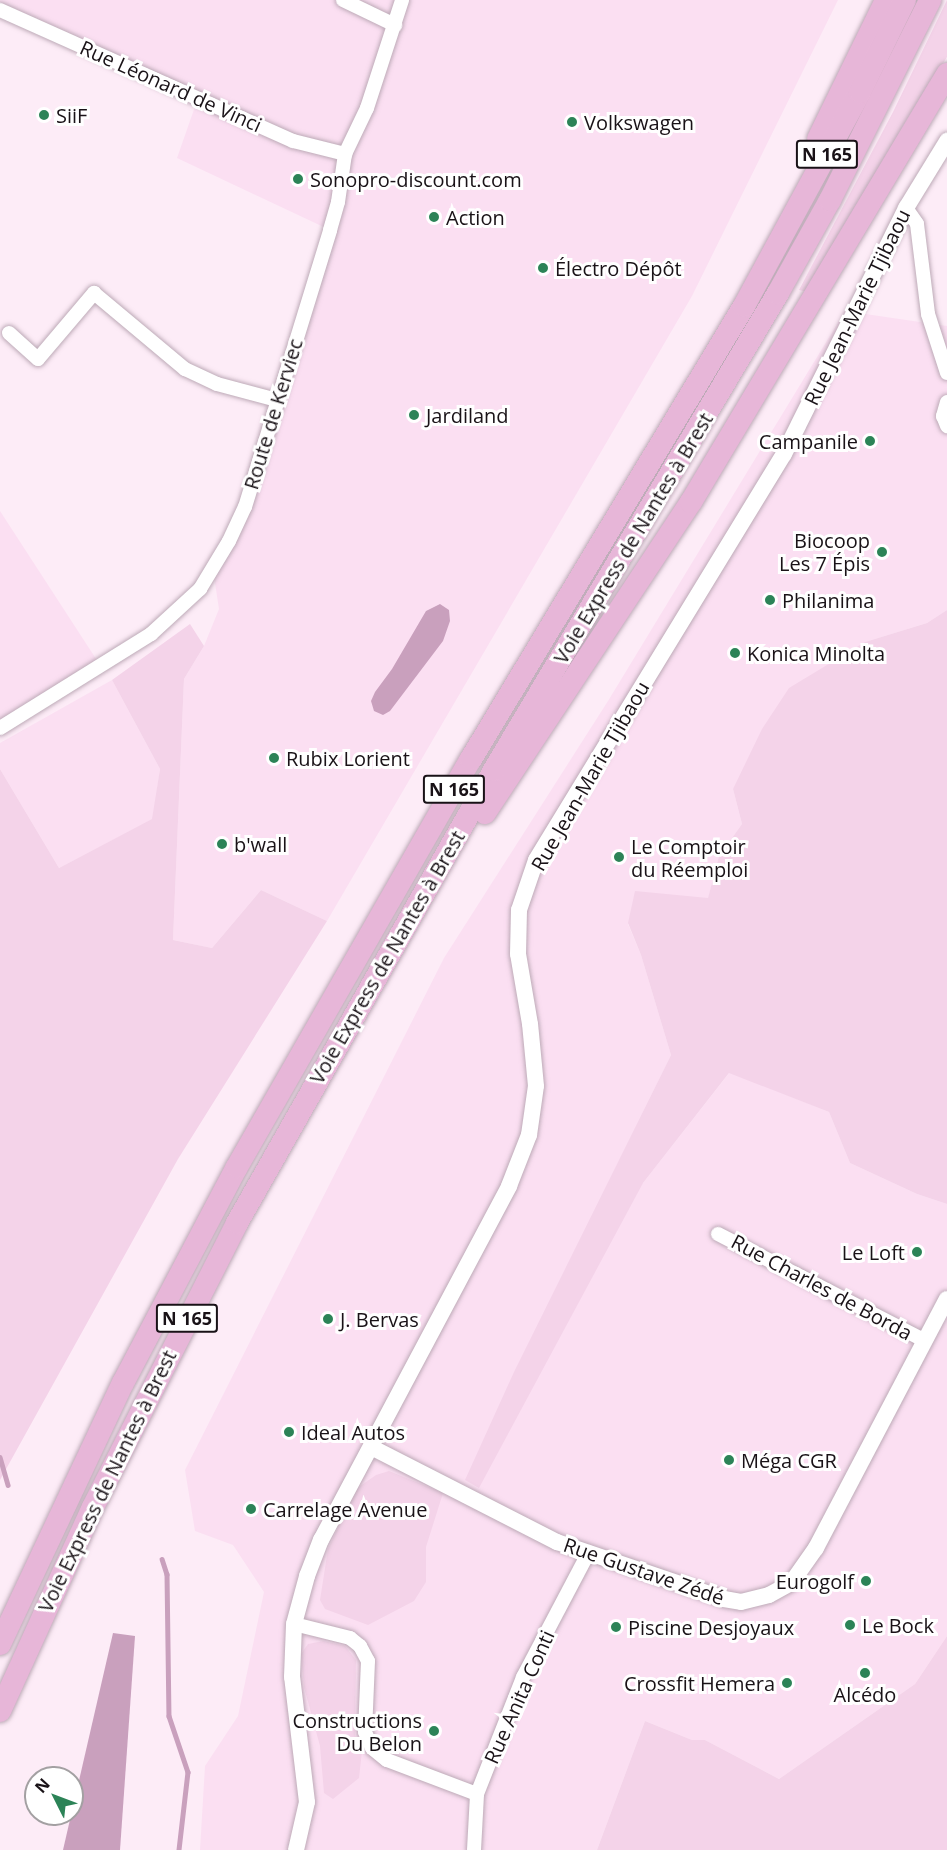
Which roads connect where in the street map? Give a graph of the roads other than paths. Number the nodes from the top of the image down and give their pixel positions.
1 (343, 0) edge
2 (402, 0) edge
3 (886, 0) edge
4 (905, 0) edge
5 (930, 0) edge
6 (0, 10) edge
7 (395, 25) junction
8 (947, 74) edge
9 (947, 141) edge
10 (345, 154) junction
11 (906, 208) junction
12 (744, 306) junction
13 (9, 333) dead end
14 (947, 373) edge
15 (277, 400) junction
16 (947, 402) edge
17 (947, 426) edge
18 (0, 728) edge
19 (399, 936) junction
20 (718, 1234) dead end
21 (947, 1299) edge
22 (925, 1341) junction
23 (371, 1447) junction
24 (589, 1551) junction
25 (18, 1601) junction
26 (0, 1621) edge
27 (294, 1624) junction
28 (0, 1644) edge
29 (0, 1711) edge
30 (477, 1794) junction
31 (296, 1850) edge
32 (474, 1850) edge

1 - 7 street
2 - 7 street, Route de Kerviec
3 - 12 highway, N 165
4 - 12 highway, Voie Express de Nantes à Brest / N 165
5 - 19 highway, Voie Express de Nantes à Brest / N 165
6 - 10 street, Rue Léonard de Vinci
7 - 10 street, Route de Kerviec
8 - 19 highway
9 - 11 street, Rue Jean-Marie Tjibaou
10 - 15 street, Route de Kerviec
11 - 14 street
11 - 23 street, Rue Jean-Marie Tjibaou
12 - 25 highway, Voie Express de Nantes à Brest / N 165
13 - 15 street
15 - 18 street, Route de Kerviec
16 - 17 street
19 - 29 highway, Voie Express de Nantes à Brest / N 165
20 - 22 street, Rue Charles de Borda
21 - 22 street, Rue Gustave Zédé
22 - 24 street, Rue Gustave Zédé
23 - 24 street, Rue Gustave Zédé
23 - 27 street, Rue Jean-Marie Tjibaou
24 - 30 street, Rue Anita Conti
25 - 26 highway
25 - 28 highway, Voie Express de Nantes à Brest / N 165
27 - 30 street
27 - 31 street, Rue Jean-Marie Tjibaou
30 - 32 street, Rue Anita Conti

